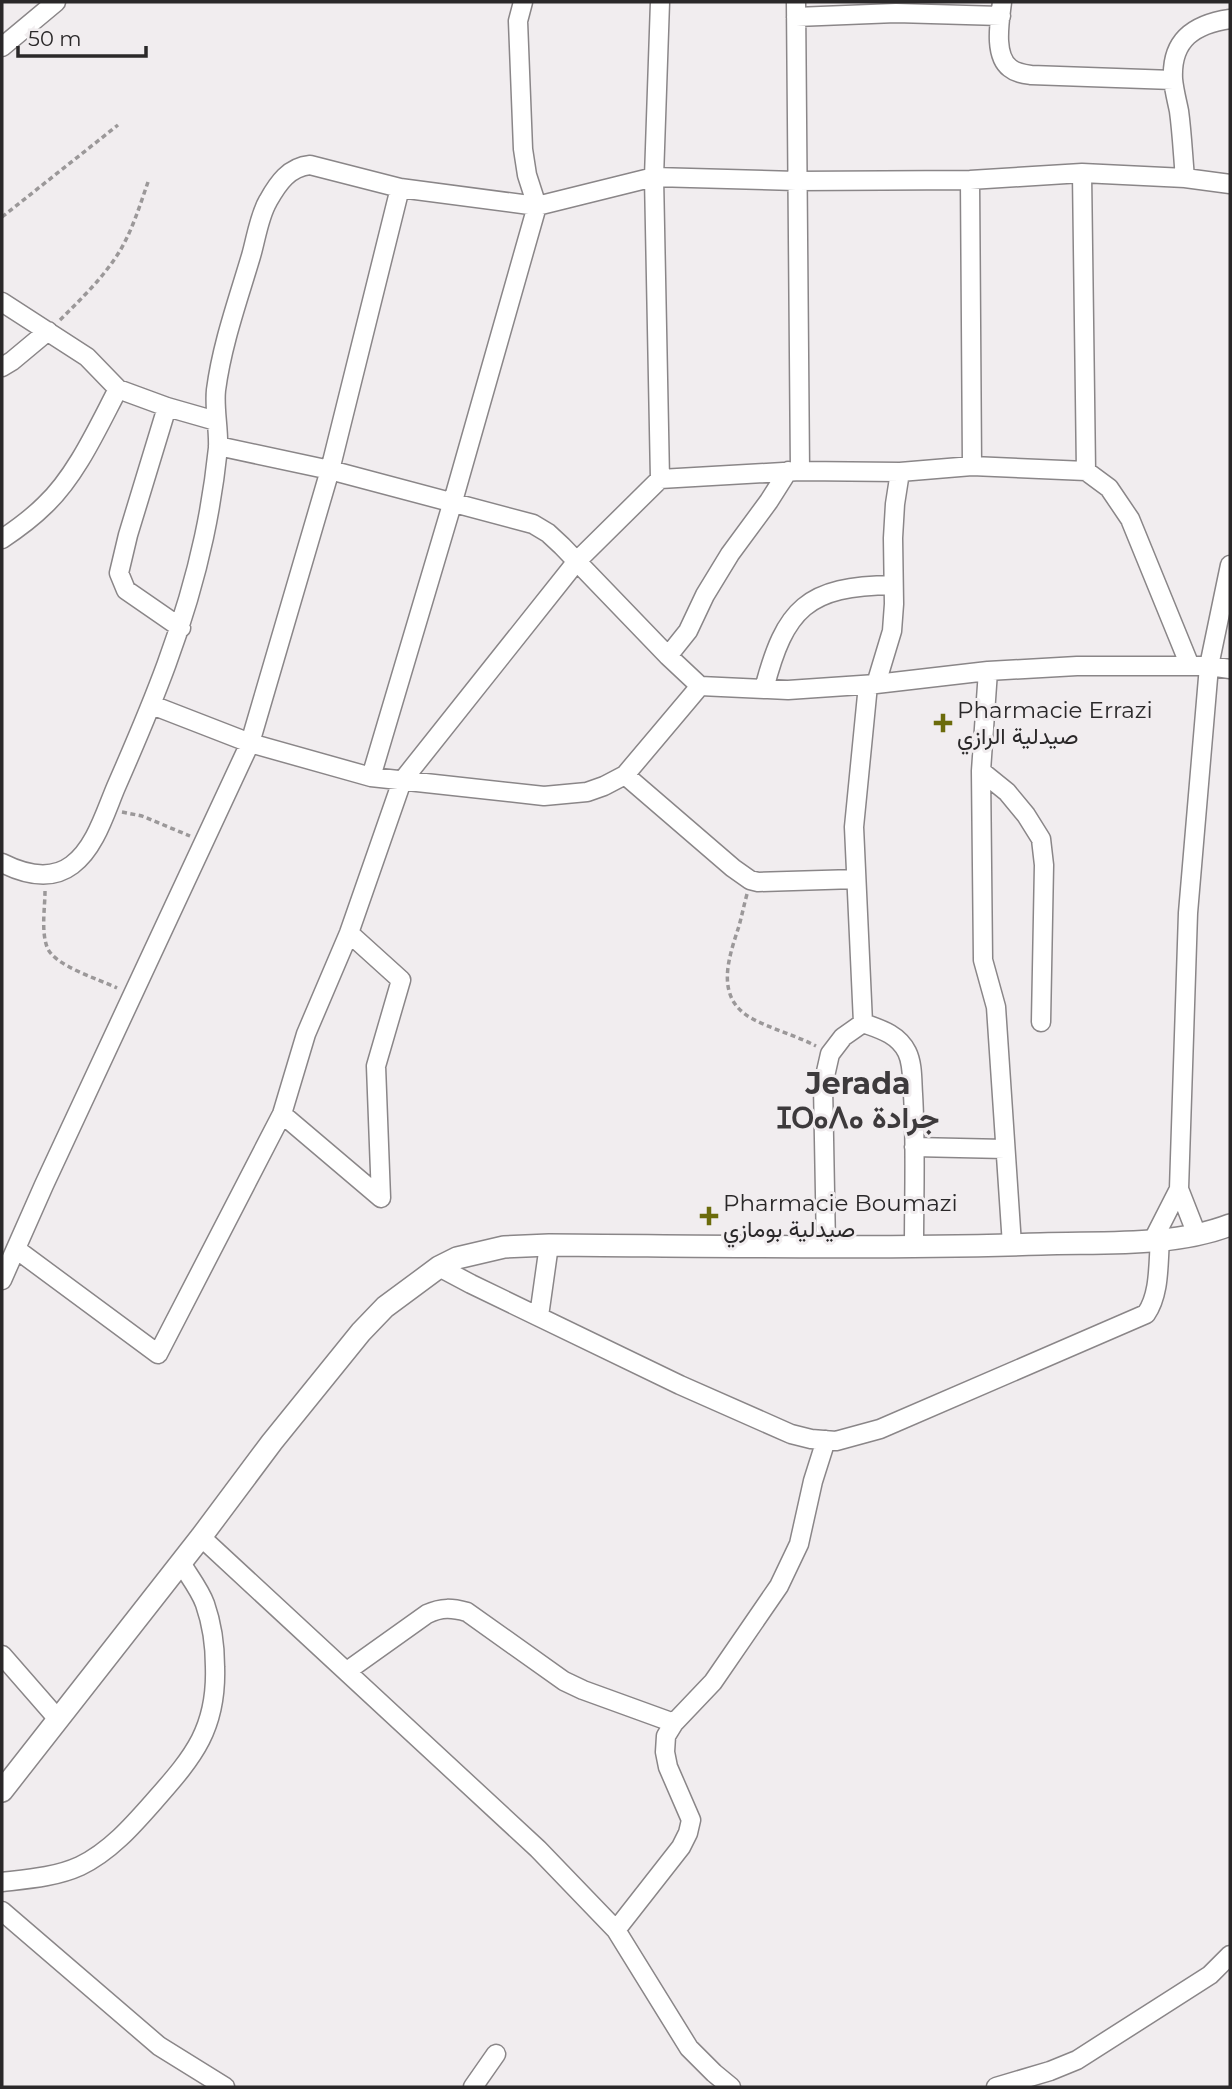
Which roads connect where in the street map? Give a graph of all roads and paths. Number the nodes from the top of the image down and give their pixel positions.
1 (57, 2) edge
2 (523, 2) edge
3 (660, 2) edge
4 (1001, 9) edge
5 (796, 10) edge
6 (1230, 19) edge
7 (2, 47) edge
8 (1173, 80) junction
9 (118, 125) dead end
10 (1082, 173) junction
11 (654, 177) junction
12 (1185, 178) junction
13 (970, 180) junction
14 (796, 181) junction
15 (148, 182) dead end
16 (1230, 184) edge
17 (400, 188) junction
18 (537, 206) junction
19 (2, 217) edge
20 (2, 302) edge
21 (48, 331) junction
22 (2, 367) edge
23 (118, 389) junction
24 (167, 407) junction
25 (216, 421) junction
26 (218, 446) junction
27 (972, 466) junction
28 (330, 470) junction
29 (794, 471) junction
30 (1086, 471) junction
31 (900, 472) junction
32 (660, 479) junction
33 (453, 501) junction
34 (2, 539) edge
35 (577, 561) junction
36 (1230, 571) edge
37 (893, 585) junction
38 (181, 628) junction
39 (668, 656) junction
40 (1190, 666) junction
41 (1209, 666) junction
42 (1230, 670) edge
43 (988, 671) junction
44 (872, 684) junction
45 (700, 686) junction
46 (764, 689) junction
47 (152, 705) junction
48 (250, 743) junction
49 (981, 771) junction
50 (625, 775) junction
51 (371, 777) junction
52 (402, 781) junction
53 (106, 810) junction
54 (205, 842) junction
55 (4, 867) edge
56 (46, 875) junction
57 (856, 879) junction
58 (750, 880) junction
59 (349, 933) junction
60 (133, 995) junction
61 (1041, 1022) dead end
62 (863, 1023) junction
63 (830, 1054) junction
64 (282, 1114) junction
65 (914, 1147) junction
66 (1005, 1149) junction
67 (1179, 1189) junction
68 (1230, 1225) edge
69 (1198, 1235) junction
70 (1156, 1240) junction
71 (549, 1245) junction
72 (914, 1245) junction
73 (1012, 1245) junction
74 (826, 1247) junction
75 (16, 1249) junction
76 (439, 1267) junction
77 (2, 1280) edge
78 (539, 1316) junction
79 (826, 1440) junction
80 (201, 1537) junction
81 (181, 1563) junction
82 (2, 1656) edge
83 (347, 1671) junction
84 (57, 1718) junction
85 (674, 1723) junction
86 (2, 1791) edge
87 (2, 1882) edge
88 (2, 1911) edge
89 (616, 1930) junction
90 (1230, 1955) edge
91 (496, 2054) dead end
92 (225, 2087) edge
93 (473, 2087) edge
94 (731, 2087) edge
95 (996, 2087) edge

1 - 7 street
2 - 18 street
3 - 11 street
4 - 5 street
4 - 8 street
5 - 14 street
6 - 8 street
8 - 12 street
9 - 19 path
10 - 12 street
10 - 13 street
10 - 30 street
11 - 14 street
11 - 18 street
11 - 32 street
12 - 16 street
13 - 14 street
13 - 27 street
14 - 29 street
15 - 21 path
17 - 18 street
17 - 25 street
17 - 28 street
18 - 33 street
20 - 21 street
21 - 22 street
21 - 23 street
23 - 24 street
23 - 34 street
24 - 25 street
24 - 38 street
25 - 26 street
26 - 28 street
26 - 38 street
27 - 30 street
27 - 31 street
28 - 33 street
28 - 48 street
29 - 31 street
29 - 32 street
29 - 39 street
30 - 40 street
31 - 37 street
32 - 35 street
33 - 35 street
33 - 51 street
35 - 39 street
35 - 52 street
36 - 41 street
37 - 44 street
37 - 46 street
38 - 47 street
39 - 45 street
40 - 41 street
40 - 43 street
41 - 42 street
41 - 67 street
43 - 44 street
43 - 49 street
44 - 46 street
44 - 57 street
45 - 46 street
45 - 50 street
47 - 48 street
47 - 53 street
48 - 51 street
48 - 54 street
49 - 61 street
49 - 66 street
50 - 52 street
50 - 58 street
51 - 52 street
52 - 59 street
53 - 54 path
53 - 56 street
54 - 60 street
55 - 56 street
56 - 60 path
57 - 58 street
57 - 62 street
58 - 63 path
59 - 64 street
59 - 64 street
60 - 75 street
62 - 63 street
62 - 65 street
63 - 74 street
64 - 75 street
65 - 66 street
65 - 72 street
66 - 73 street
67 - 69 street
67 - 70 street
68 - 69 main road
69 - 70 main road
70 - 73 main road
70 - 79 street
71 - 74 main road
71 - 76 main road
71 - 78 street
72 - 73 main road
72 - 74 main road
75 - 77 street
76 - 78 street
76 - 80 main road
78 - 79 street
79 - 85 street
80 - 81 main road
80 - 83 street
81 - 84 main road
81 - 87 street
82 - 84 street
83 - 85 street
83 - 89 street
84 - 86 main road
85 - 89 street
88 - 92 street
89 - 94 street
90 - 95 street
91 - 93 street

